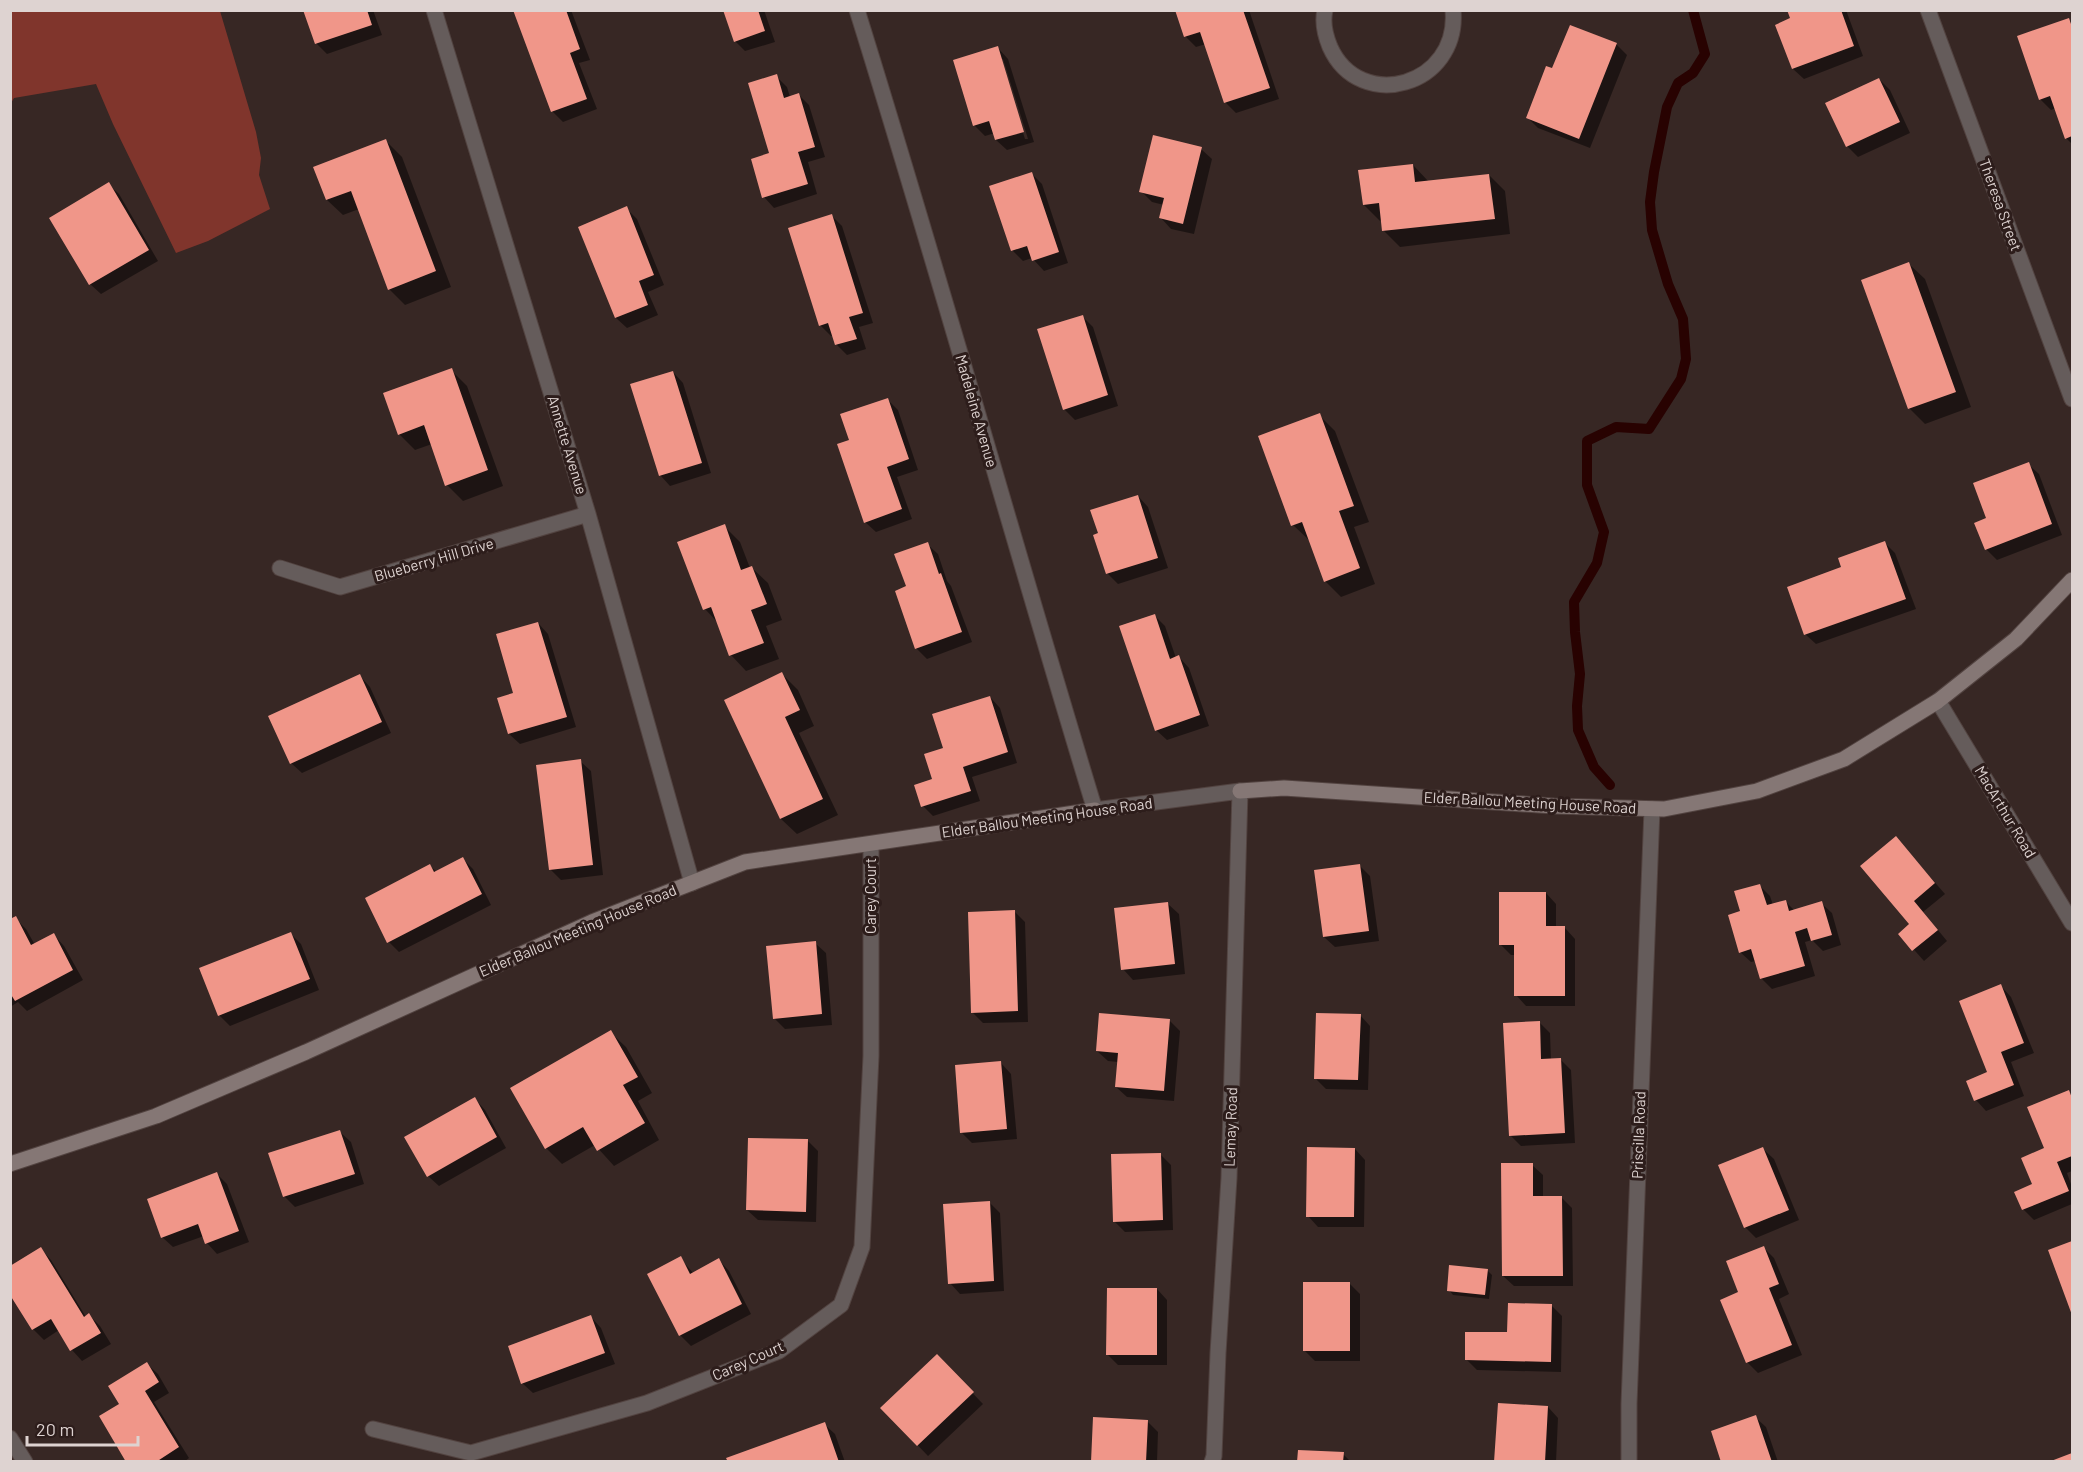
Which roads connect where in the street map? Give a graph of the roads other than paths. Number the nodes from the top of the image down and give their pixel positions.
1 (434, 10) edge
2 (857, 10) edge
3 (1325, 10) edge
4 (1453, 10) edge
5 (1928, 10) edge
6 (2073, 399) edge
7 (588, 514) junction
8 (280, 568) dead end
9 (2073, 579) edge
10 (1938, 701) junction
11 (1240, 791) junction
12 (1652, 809) junction
13 (1095, 810) junction
14 (871, 844) junction
15 (692, 883) junction
16 (2073, 923) edge
17 (10, 1164) edge
18 (373, 1428) dead end
19 (10, 1438) edge
20 (25, 1461) edge
21 (1212, 1461) edge
22 (1629, 1461) edge

1 - 7 street, Annette Avenue
2 - 13 street, Madeleine Avenue
3 - 4 street
5 - 6 street, Theresa Street
7 - 8 street, Blueberry Hill Drive
7 - 15 street, Annette Avenue
9 - 10 street, Elder Ballou Meeting House Road
10 - 12 street, Elder Ballou Meeting House Road
10 - 16 street, MacArthur Road
11 - 12 street, Elder Ballou Meeting House Road
11 - 13 street, Elder Ballou Meeting House Road
11 - 21 street, Lemay Road
12 - 22 street, Priscilla Road
13 - 14 street, Elder Ballou Meeting House Road
14 - 15 street, Elder Ballou Meeting House Road
14 - 18 street, Carey Court
15 - 17 street, Elder Ballou Meeting House Road
19 - 20 street

